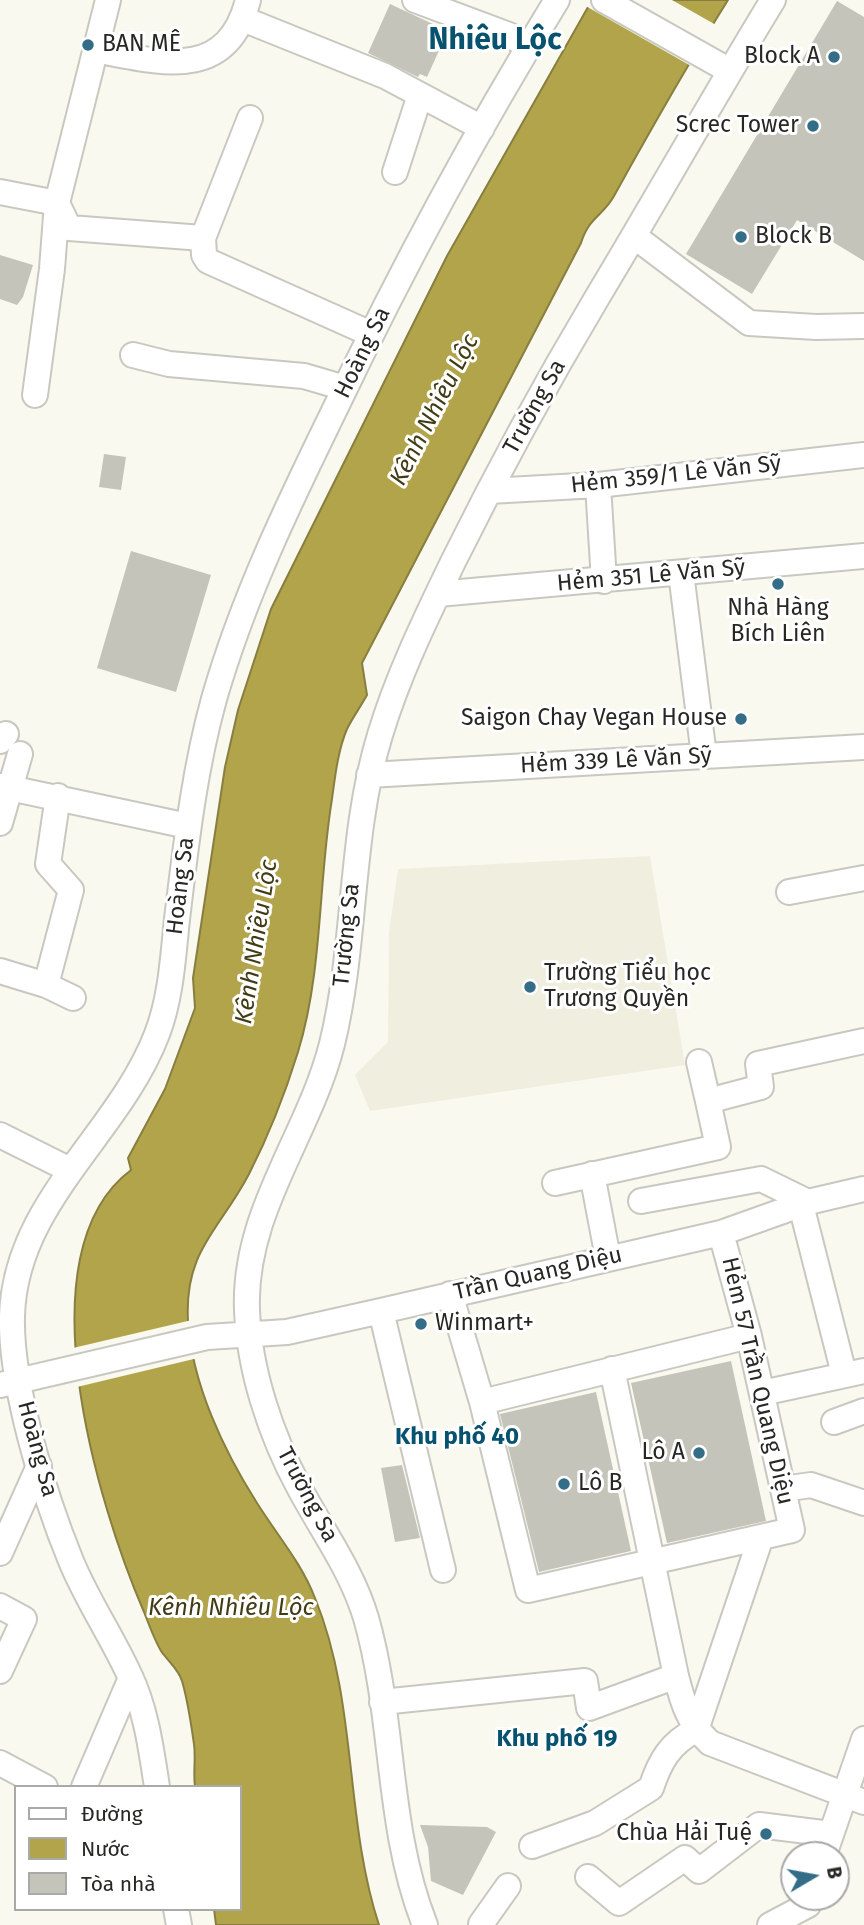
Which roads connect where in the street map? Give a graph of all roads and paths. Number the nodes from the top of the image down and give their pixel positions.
1 (108, 0) edge
2 (415, 0) edge
3 (557, 0) edge
4 (604, 0) edge
5 (639, 0) edge
6 (773, 0) edge
7 (245, 10) edge
8 (528, 46) junction
9 (705, 47) junction
10 (95, 50) junction
11 (734, 64) junction
12 (420, 95) junction
13 (250, 118) dead end
14 (482, 128) junction
15 (395, 172) dead end
16 (0, 192) edge
17 (57, 203) junction
18 (634, 236) junction
19 (203, 238) junction
20 (864, 309) edge
21 (784, 326) junction
22 (864, 326) edge
23 (370, 334) junction
24 (133, 355) dead end
25 (345, 388) junction
26 (35, 395) dead end
27 (864, 455) edge
28 (598, 485) junction
29 (489, 491) junction
30 (864, 556) edge
31 (681, 573) junction
32 (604, 581) junction
33 (438, 594) junction
34 (9, 743) edge
35 (864, 747) edge
36 (704, 756) junction
37 (369, 775) junction
38 (5, 787) edge
39 (58, 796) junction
40 (0, 823) edge
41 (188, 826) junction
42 (864, 878) edge
43 (789, 892) dead end
44 (0, 971) edge
45 (46, 985) junction
46 (73, 998) dead end
47 (864, 1041) edge
48 (699, 1062) dead end
49 (708, 1101) junction
50 (0, 1135) edge
51 (70, 1170) junction
52 (592, 1174) junction
53 (555, 1183) dead end
54 (864, 1189) edge
55 (642, 1202) dead end
56 (804, 1204) junction
57 (721, 1233) junction
58 (608, 1258) junction
59 (7, 1285) edge
60 (450, 1294) junction
61 (381, 1311) junction
62 (249, 1334) junction
63 (749, 1335) junction
64 (612, 1369) junction
65 (854, 1372) edge
66 (10, 1383) edge
67 (762, 1393) junction
68 (482, 1402) junction
69 (864, 1411) edge
70 (834, 1422) dead end
71 (39, 1466) junction
72 (783, 1489) junction
73 (864, 1502) edge
74 (761, 1537) junction
75 (0, 1553) edge
76 (653, 1562) junction
77 (443, 1570) dead end
78 (0, 1606) edge
79 (0, 1671) edge
80 (676, 1676) junction
81 (131, 1678) junction
82 (382, 1702) junction
83 (696, 1730) junction
84 (864, 1739) edge
85 (0, 1763) edge
86 (41, 1785) edge
87 (86, 1785) edge
88 (157, 1785) edge
89 (854, 1798) edge
90 (814, 1841) edge
91 (829, 1841) edge
92 (532, 1846) dead end
93 (588, 1878) dead end
94 (508, 1886) dead end
95 (802, 1911) edge
96 (425, 1925) edge
97 (472, 1925) edge
98 (482, 1925) edge
99 (770, 1925) edge

1 - 10 street
2 - 8 street
3 - 8 street, Hoàng Sa
4 - 9 street
5 - 9 street
6 - 11 street, Trường Sa
7 - 10 street
7 - 12 street
8 - 14 street, Hoàng Sa
9 - 11 street
10 - 17 street
11 - 18 street, Trường Sa
12 - 14 street
12 - 15 street
13 - 19 street
14 - 23 street, Hoàng Sa
16 - 17 street
17 - 19 street
17 - 26 street
18 - 21 street
18 - 29 street, Trường Sa
19 - 23 street
20 - 21 street
21 - 22 street
23 - 25 street, Hoàng Sa
24 - 25 street
25 - 41 street, Hoàng Sa
27 - 28 street, Hẻm 359/1 Lê Văn Sỹ
28 - 29 street, Hẻm 359/1 Lê Văn Sỹ
28 - 32 street
29 - 33 street, Trường Sa
30 - 31 street, Hẻm 351 Lê Văn Sỹ
31 - 32 street, Hẻm 351 Lê Văn Sỹ
31 - 36 street
32 - 33 street, Hẻm 351 Lê Văn Sỹ
33 - 37 street, Trường Sa
34 - 38 street
35 - 36 street, Hẻm 339 Lê Văn Sỹ
36 - 37 street, Hẻm 339 Lê Văn Sỹ
37 - 62 street, Trường Sa
38 - 39 street
38 - 40 street
39 - 41 street
39 - 45 street
41 - 51 street, Hoàng Sa
42 - 43 street
44 - 45 street
45 - 46 street
47 - 49 street
48 - 49 street
49 - 52 street
50 - 51 street
51 - 59 street, Hoàng Sa
52 - 53 street
52 - 58 street
54 - 56 street, Trần Quang Diệu
55 - 56 street
56 - 57 street, Trần Quang Diệu
56 - 65 street
57 - 58 street, Trần Quang Diệu
57 - 63 street, Hẻm 57 Trần Quang Diệu
58 - 60 street, Trần Quang Diệu
59 - 66 street, Hoàng Sa
60 - 61 street, Trần Quang Diệu
60 - 68 street
61 - 62 street, Trần Quang Diệu
61 - 77 street
62 - 66 street, Trần Quang Diệu
62 - 82 street, Trường Sa
63 - 64 street
63 - 67 street, Hẻm 57 Trần Quang Diệu
64 - 68 street
64 - 76 street
65 - 67 street
66 - 71 street, Hoàng Sa
67 - 72 street, Hẻm 57 Trần Quang Diệu
68 - 76 street
69 - 70 street
71 - 75 street
71 - 81 street, Hoàng Sa
72 - 73 street
72 - 74 street, Hẻm 57 Trần Quang Diệu
74 - 76 street
74 - 83 street
76 - 80 street
78 - 79 street
80 - 82 street
80 - 83 street
81 - 87 street
81 - 88 street, Hoàng Sa
82 - 96 street, Trường Sa
83 - 89 street
83 - 92 street
84 - 89 street
85 - 86 street
89 - 91 street
90 - 93 street
94 - 98 street
95 - 99 street
97 - 98 street

